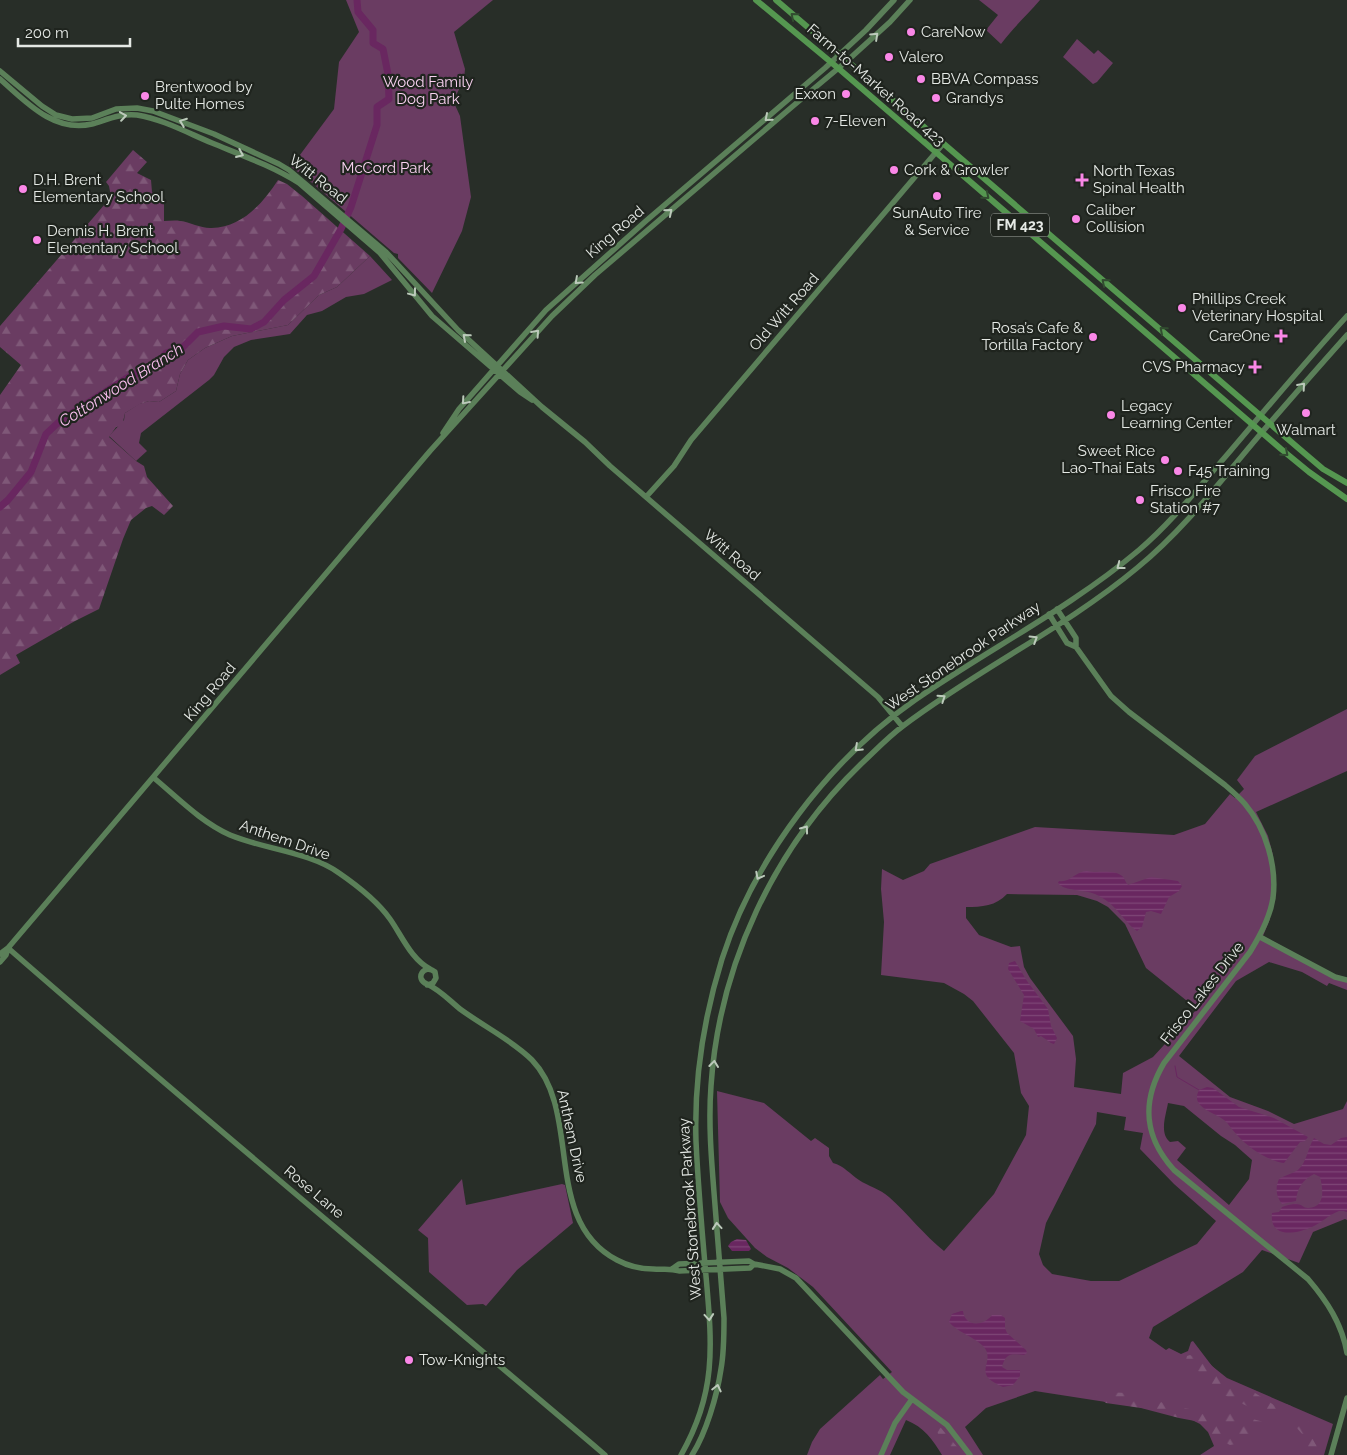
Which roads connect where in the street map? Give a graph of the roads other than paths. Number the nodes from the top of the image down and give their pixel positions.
1 (756, 0) edge
2 (776, 0) edge
3 (894, 0) edge
4 (910, 0) edge
5 (840, 54) junction
6 (847, 61) junction
7 (831, 62) junction
8 (838, 68) junction
9 (0, 71) edge
10 (0, 79) edge
11 (787, 100) junction
12 (793, 106) junction
13 (103, 117) junction
14 (212, 134) junction
15 (209, 141) junction
16 (943, 144) junction
17 (935, 153) junction
18 (718, 160) junction
19 (723, 166) junction
20 (323, 201) junction
21 (647, 220) junction
22 (652, 226) junction
23 (1347, 316) edge
24 (1148, 318) junction
25 (1140, 327) junction
26 (1335, 328) junction
27 (1346, 336) edge
28 (495, 367) junction
29 (501, 372) junction
30 (1261, 415) junction
31 (1270, 423) junction
32 (1252, 425) junction
33 (1262, 433) junction
34 (430, 451) junction
35 (1347, 484) edge
36 (646, 497) junction
37 (1347, 498) edge
38 (1057, 608) junction
39 (1049, 614) junction
40 (1064, 620) junction
41 (1056, 625) junction
42 (1076, 647) junction
43 (895, 716) junction
44 (902, 726) junction
45 (154, 778) junction
46 (1260, 937) junction
47 (8, 948) junction
48 (0, 954) edge
49 (417, 960) junction
50 (0, 962) edge
51 (430, 969) junction
52 (420, 976) junction
53 (436, 978) junction
54 (1347, 980) edge
55 (427, 984) junction
56 (442, 993) junction
57 (696, 1139) junction
58 (710, 1139) junction
59 (720, 1266) junction
60 (705, 1267) junction
61 (1347, 1353) edge
62 (1347, 1398) edge
63 (912, 1399) junction
64 (605, 1455) edge
65 (681, 1455) edge
66 (692, 1455) edge
67 (881, 1455) edge
68 (970, 1455) edge
69 (1331, 1455) edge

1 - 7 main road, Farm-to-Market Road 423 / FM 423
5 -> 2 main road, Farm-to-Market Road 423 / FM 423
3 - 5 street, King Road
6 -> 4 street, King Road
5 - 6 main road, Farm-to-Market Road 423 / FM 423
5 - 7 street, King Road
6 - 8 street, King Road
6 - 16 main road, Farm-to-Market Road 423 / FM 423
7 - 8 main road, Farm-to-Market Road 423 / FM 423
7 - 11 street, King Road
8 - 12 street, King Road
8 - 17 main road, Farm-to-Market Road 423 / FM 423
9 - 13 street, Witt Road
10 - 13 street, Witt Road
11 - 12 street
11 -> 18 street, King Road
12 - 19 street, King Road
14 -> 13 street, Witt Road
13 -> 15 street, Witt Road
14 - 15 street
14 - 20 street, Witt Road
15 -> 20 street, Witt Road
16 - 17 street, Old Witt Road
24 -> 16 main road, Farm-to-Market Road 423 / FM 423
17 -> 25 main road, Farm-to-Market Road 423 / FM 423
17 - 36 street, Old Witt Road
18 - 19 street
18 - 21 street, King Road
22 -> 19 street, King Road
20 - 28 street, Witt Road
21 - 22 street
21 -> 28 street, King Road
29 -> 22 street, King Road
23 - 26 street, West Stonebrook Parkway
24 - 25 main road
30 -> 24 main road, Farm-to-Market Road 423 / FM 423
25 - 32 main road, Farm-to-Market Road 423 / FM 423
26 - 27 street
26 - 30 street, West Stonebrook Parkway
31 -> 27 street, West Stonebrook Parkway
28 - 29 street, Witt Road
28 -> 34 street, King Road
29 - 34 street, King Road
29 - 36 street, Witt Road
30 - 31 main road, Farm-to-Market Road 423 / FM 423
30 - 32 street, West Stonebrook Parkway
31 - 33 street, West Stonebrook Parkway
31 - 35 main road, Farm-to-Market Road 423 / FM 423
32 - 33 main road, Farm-to-Market Road 423 / FM 423
32 -> 38 street, West Stonebrook Parkway
33 -> 37 main road, Farm-to-Market Road 423 / FM 423
33 - 40 street, West Stonebrook Parkway
34 - 45 street, King Road
36 - 43 street, Witt Road
38 - 39 street, West Stonebrook Parkway
38 - 40 street, Frisco Lakes Drive
39 - 41 street, Frisco Lakes Drive
39 - 43 street, West Stonebrook Parkway
40 - 41 street, West Stonebrook Parkway
40 - 42 street, Frisco Lakes Drive
41 - 42 street, Frisco Lakes Drive
44 -> 41 street, West Stonebrook Parkway
42 - 46 street, Frisco Lakes Drive
43 - 44 street, Witt Road
43 -> 57 street, West Stonebrook Parkway
58 -> 44 street, West Stonebrook Parkway
45 - 47 street, King Road
45 - 49 street, Anthem Drive
46 - 54 street
46 - 61 street, Frisco Lakes Drive
47 - 48 street, King Road
47 - 50 street, King Road
47 - 64 street, Rose Lane
49 - 51 street, Anthem Drive
49 - 52 street, Anthem Drive
51 - 52 street
51 - 53 street
52 - 55 street
53 - 55 street
53 - 56 street, Anthem Drive
55 - 56 street, Anthem Drive
56 - 60 street, Anthem Drive
57 - 58 street
57 - 60 street, West Stonebrook Parkway
59 -> 58 street, West Stonebrook Parkway
59 - 60 street, Anthem Drive
59 - 63 street, Anthem Drive
66 -> 59 street, West Stonebrook Parkway
60 -> 65 street, West Stonebrook Parkway
62 - 69 street
63 - 67 street
63 - 68 street

